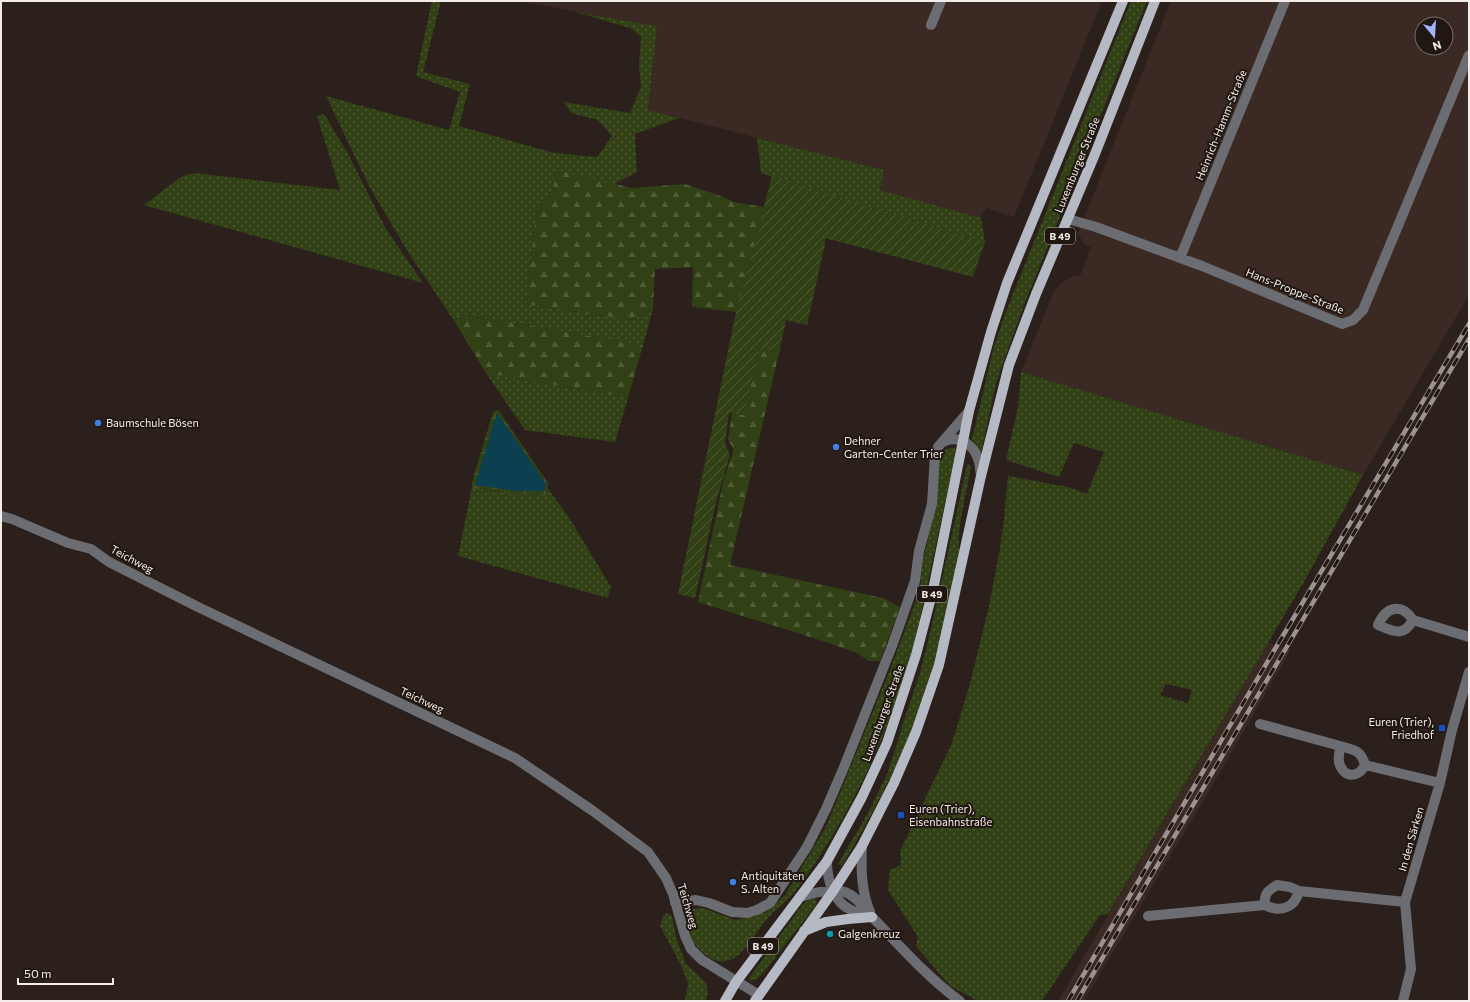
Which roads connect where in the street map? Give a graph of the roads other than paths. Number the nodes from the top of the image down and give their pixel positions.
1 (941, 1) edge
2 (1123, 1) edge
3 (1155, 1) edge
4 (1285, 1) edge
5 (931, 24) dead end
6 (1469, 54) edge
7 (1068, 219) junction
8 (1180, 258) junction
9 (969, 411) junction
10 (964, 441) junction
11 (943, 442) junction
12 (981, 476) junction
13 (1, 516) edge
14 (1413, 620) dead end
15 (1469, 637) edge
16 (1469, 672) edge
17 (1260, 724) dead end
18 (1340, 746) junction
19 (1365, 765) junction
20 (1440, 783) junction
21 (862, 846) junction
22 (826, 861) junction
23 (833, 891) junction
24 (1299, 891) junction
25 (800, 897) junction
26 (1405, 902) junction
27 (675, 903) junction
28 (1265, 905) junction
29 (1148, 916) dead end
30 (872, 917) junction
31 (804, 931) junction
32 (736, 982) junction
33 (757, 998) edge
34 (726, 1001) edge
35 (960, 1001) edge
36 (1402, 1001) edge

1 - 5 street
2 - 9 main road, Luxemburger Straße / B 49
3 - 7 main road, Luxemburger Straße / B 49
4 - 8 street, Heinrich-Hamm-Straße
6 - 8 street, Hans-Proppe-Straße
7 - 8 street, Hans-Proppe-Straße
7 - 12 main road, Luxemburger Straße / B 49
9 - 10 main road, Luxemburger Straße / B 49
9 - 11 street, Luxemburger Straße
10 - 11 street
10 - 12 street, Luxemburger Straße
10 - 22 main road, Luxemburger Straße / B 49
11 - 27 street, Luxemburger Straße
12 - 21 main road, Luxemburger Straße / B 49
13 - 27 street, Teichweg
14 - 15 street
16 - 20 street, In den Särken
17 - 18 street
18 - 19 street
18 - 19 street
19 - 20 street
20 - 26 street, In den Särken
21 - 23 main road, Luxemburger Straße / B 49
21 - 30 street
22 - 23 street
22 - 25 main road, Luxemburger Straße / B 49
23 - 25 street
23 - 30 street
23 - 31 main road, Luxemburger Straße / B 49
24 - 26 street
24 - 28 street
24 - 28 street
25 - 32 main road, Luxemburger Straße / B 49
26 - 36 street, In den Särken
27 - 32 street, Teichweg
28 - 29 street
30 - 31 main road
30 - 35 street
31 - 33 main road, Luxemburger Straße / B 49
32 - 33 street, Teichweg
32 - 34 main road, Luxemburger Straße / B 49

